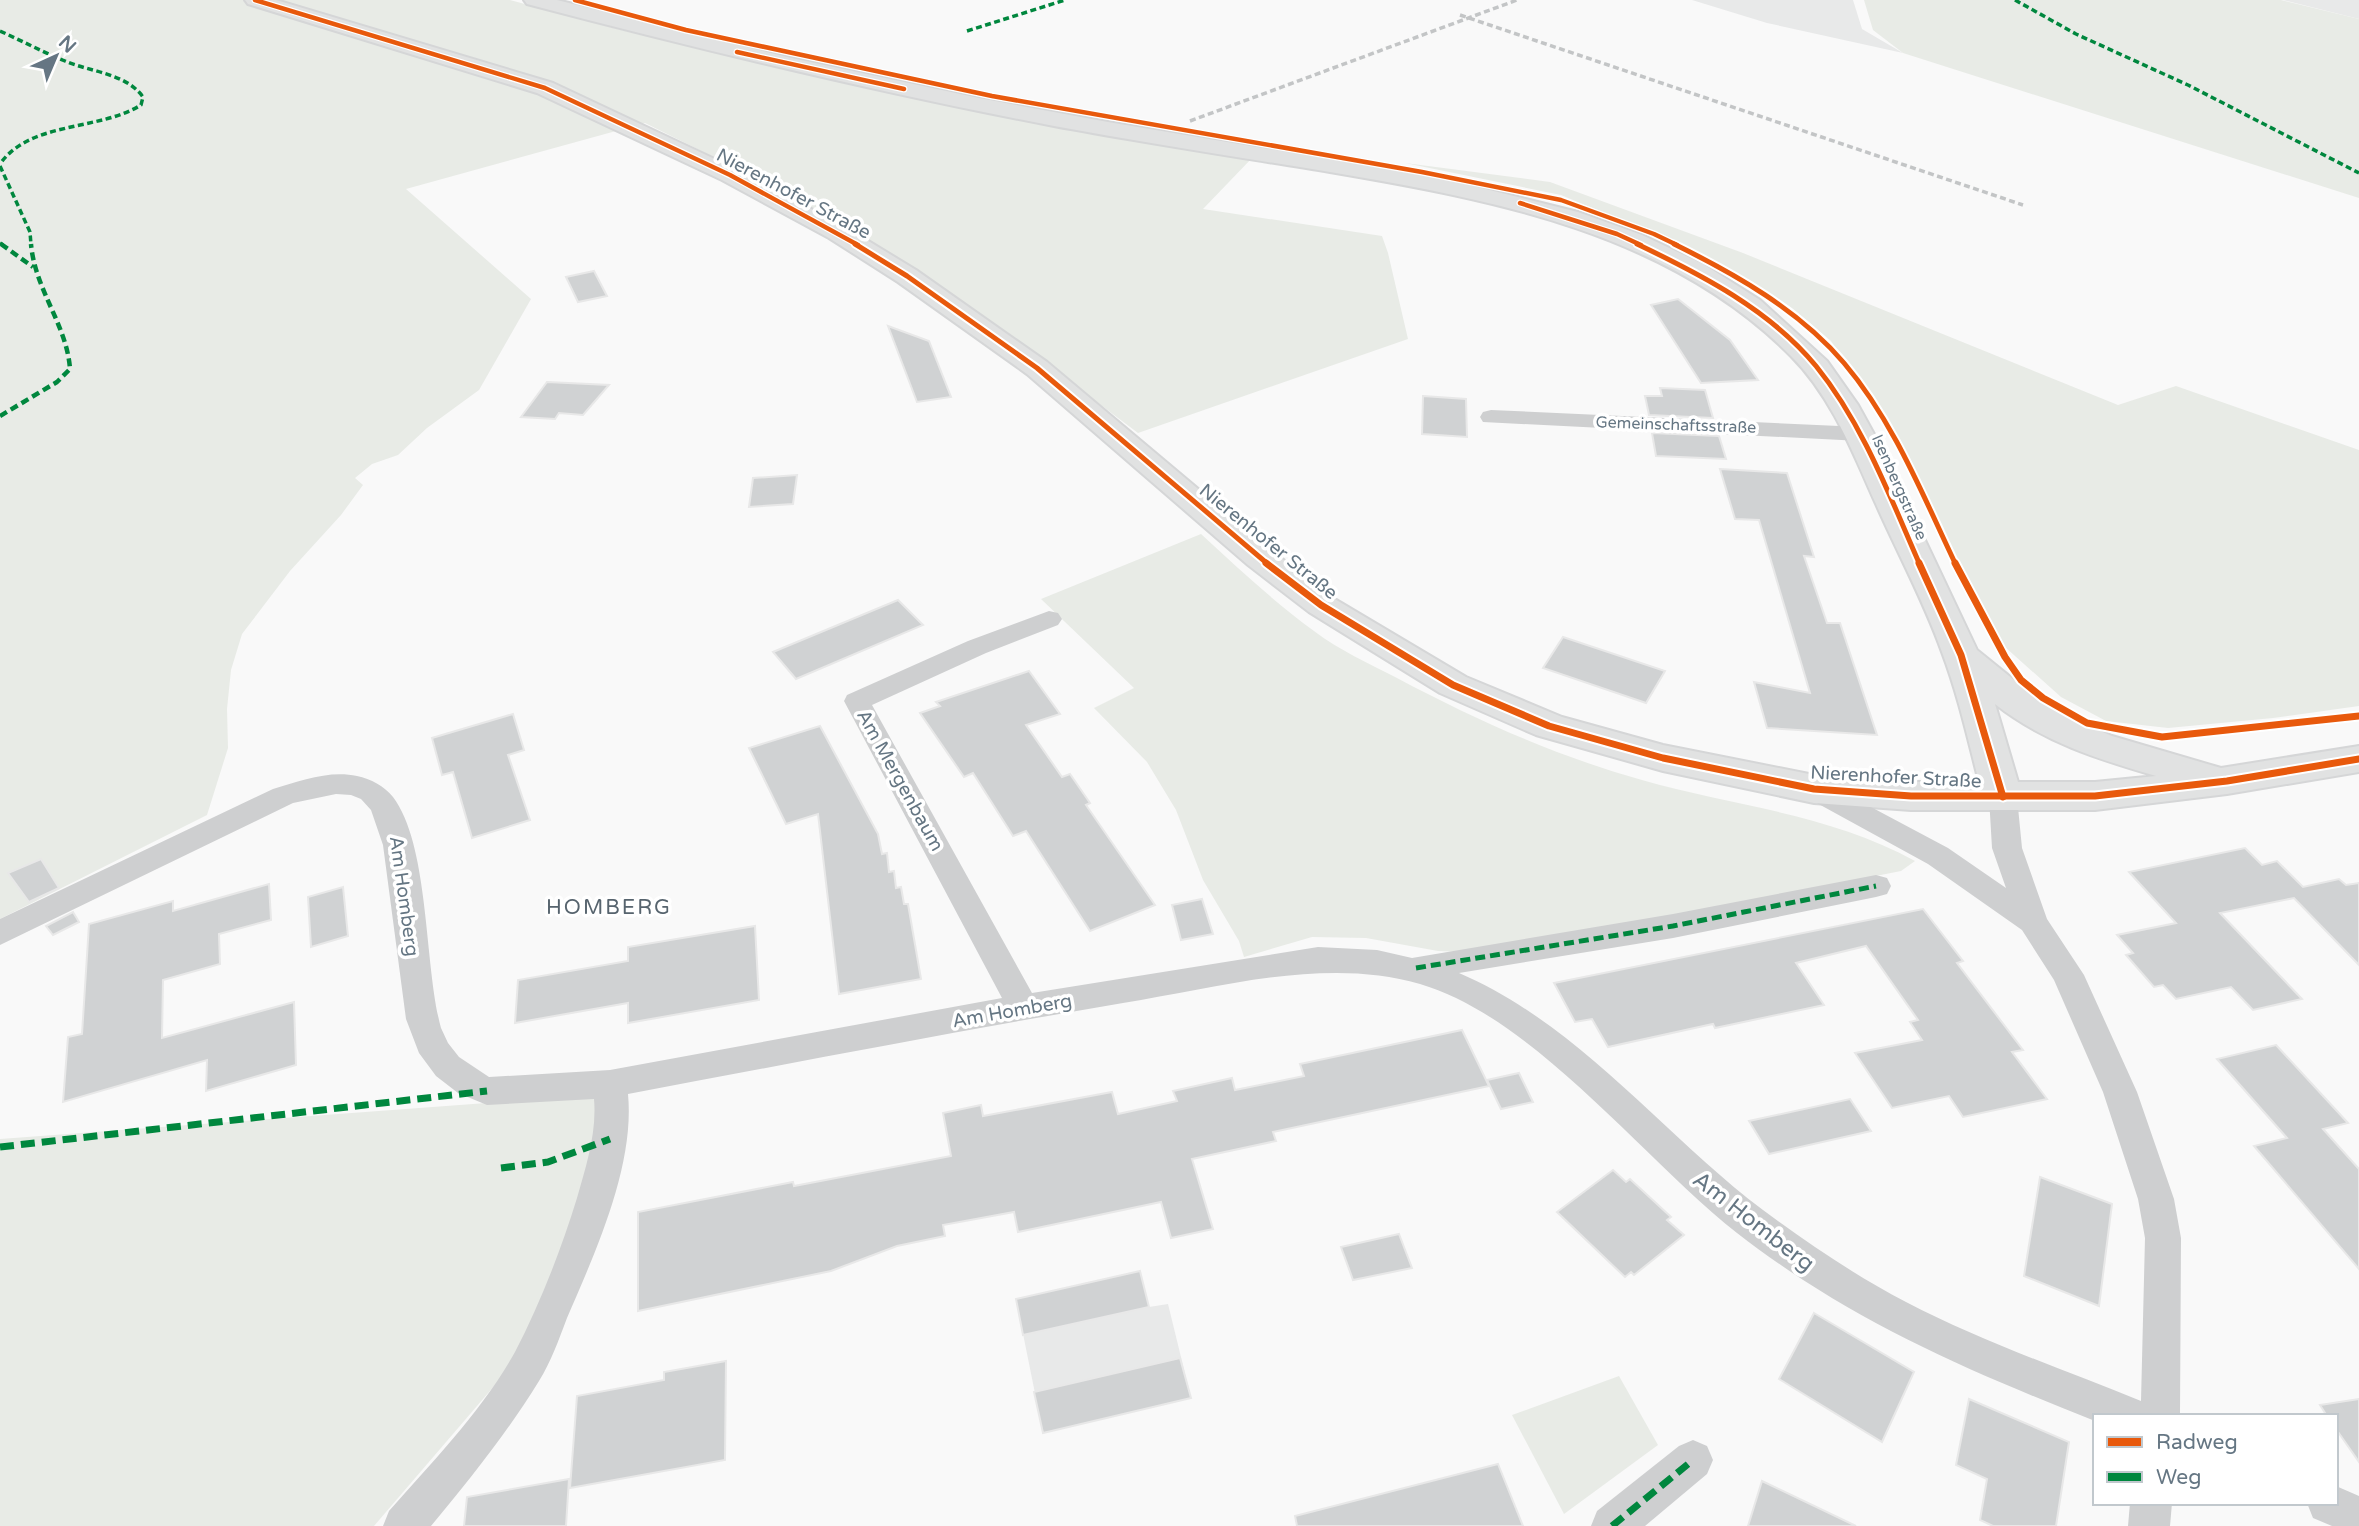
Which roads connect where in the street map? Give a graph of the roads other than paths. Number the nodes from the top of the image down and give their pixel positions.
1 (255, 0) edge
2 (534, 0) edge
3 (1491, 417) dead end
4 (1861, 434) junction
5 (1049, 619) dead end
6 (1961, 655) junction
7 (2359, 759) edge
8 (2227, 781) junction
9 (1814, 789) junction
10 (2003, 797) junction
11 (1876, 886) dead end
12 (2033, 922) junction
13 (0, 933) edge
14 (1416, 968) junction
15 (1023, 1007) junction
16 (610, 1084) junction
17 (2125, 1414) edge
18 (2160, 1414) edge
19 (1693, 1460) dead end
20 (2151, 1505) edge
21 (2332, 1505) edge
22 (2359, 1517) edge
23 (404, 1526) edge
24 (1612, 1526) edge
25 (2149, 1526) edge

1 - 9 main road, Nierenhofer Straße
2 - 4 main road, Isenbergstraße
3 - 4 street, Gemeinschaftsstraße
4 - 6 main road, Isenbergstraße
5 - 15 street, Am Mergenbaum
6 - 8 main road
6 - 10 main road, Isenbergstraße
7 - 8 main road, Nierenhofer Straße
8 - 10 main road, Nierenhofer Straße
9 - 10 main road, Nierenhofer Straße
9 - 12 street
10 - 12 street
11 - 14 street, Am Homberg
12 - 18 street
13 - 16 street, Am Homberg
14 - 15 street, Am Homberg
14 - 17 street, Am Homberg
15 - 16 street, Am Homberg
16 - 23 street
19 - 24 street
20 - 25 street
21 - 22 street

